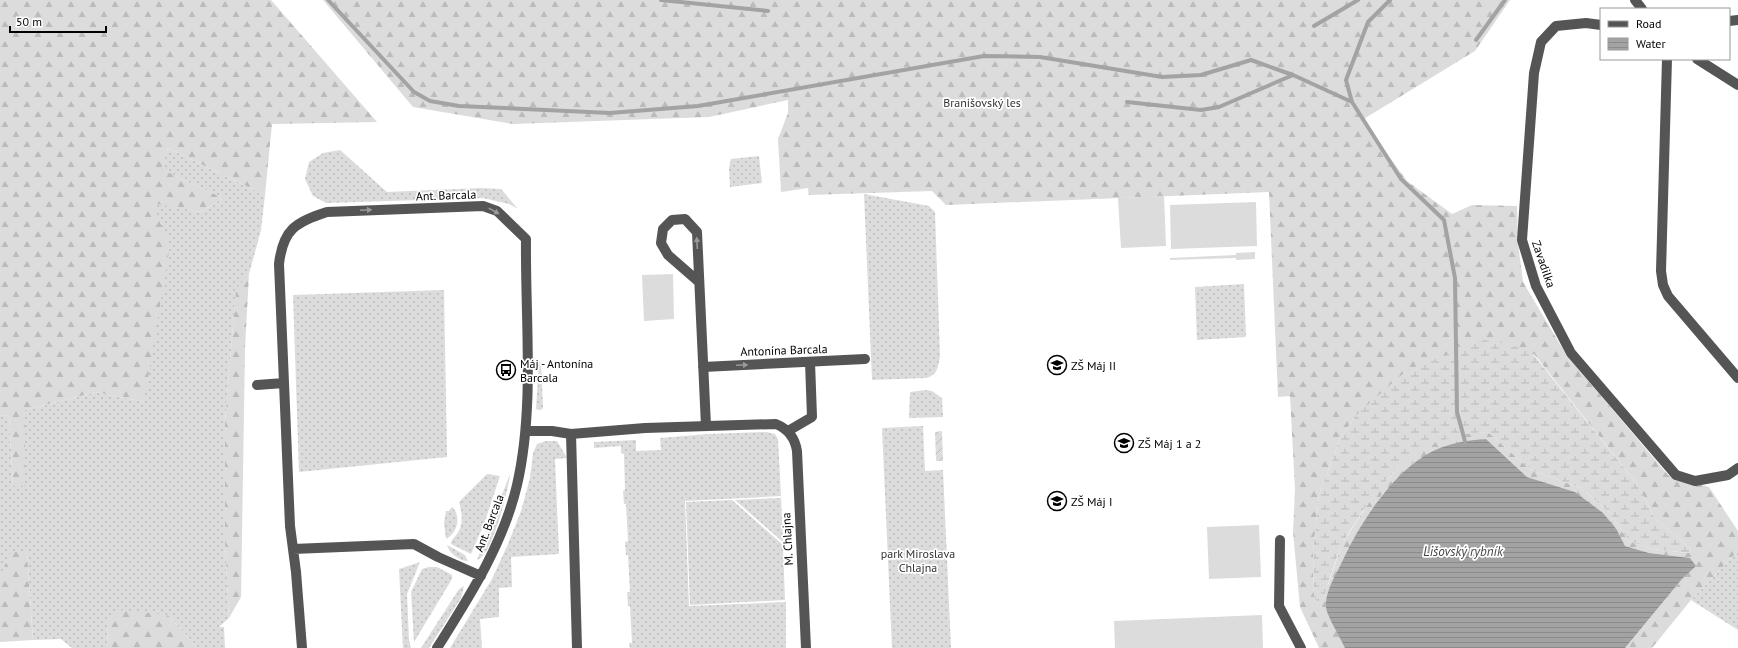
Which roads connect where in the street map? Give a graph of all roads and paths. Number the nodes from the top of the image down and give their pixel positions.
1 (1635, 0) edge
2 (1641, 8) edge
3 (1600, 25) edge
4 (1667, 60) edge
5 (1699, 60) edge
6 (1738, 85) edge
7 (699, 282) junction
8 (865, 359) dead end
9 (810, 362) junction
10 (704, 367) junction
11 (1738, 378) edge
12 (284, 383) junction
13 (257, 385) dead end
14 (706, 426) junction
15 (526, 431) junction
16 (788, 431) junction
17 (571, 434) junction
18 (1738, 468) edge
19 (1280, 540) dead end
20 (293, 549) junction
21 (481, 576) junction
22 (302, 648) edge
23 (437, 648) edge
24 (577, 648) edge
25 (806, 648) edge
26 (1301, 648) edge

1 - 2 street
3 - 18 street, Zavadilka
4 - 11 street
5 - 6 street
7 -> 7 street
7 - 10 street
8 - 9 street, Antonína Barcala
10 -> 9 street, Antonína Barcala
9 - 16 street
10 - 14 street
12 - 13 street
12 -> 15 street, Ant. Barcala
12 - 20 street, Ant. Barcala
14 - 16 street
14 - 17 street
15 - 17 street
15 - 21 street, Ant. Barcala
16 - 25 street, M. Chlajna
17 - 24 street
19 - 26 street
20 - 21 street
20 - 22 street, Ant. Barcala
21 - 23 street, Ant. Barcala

